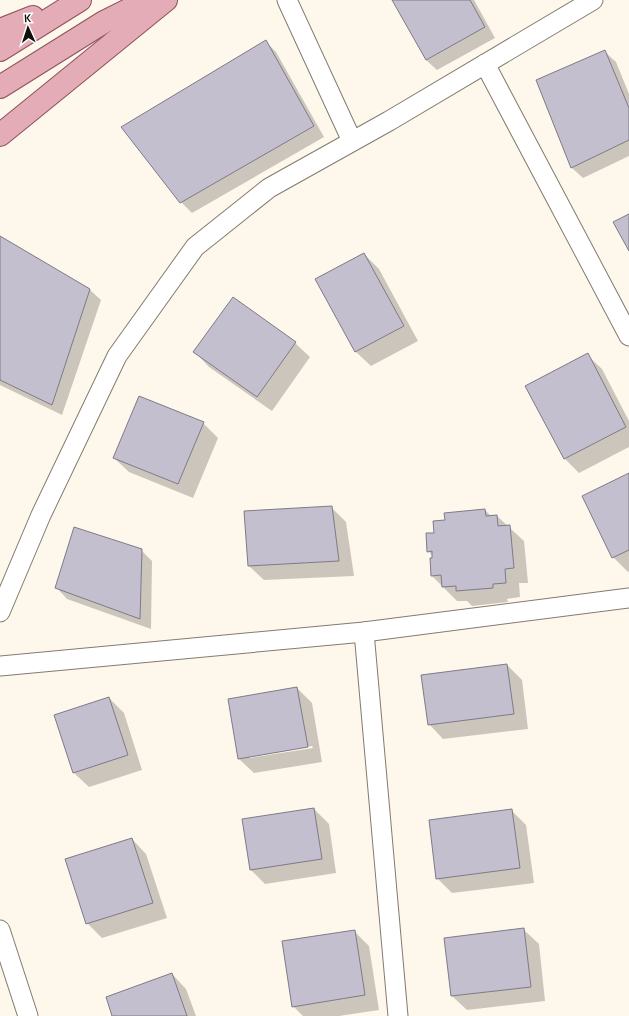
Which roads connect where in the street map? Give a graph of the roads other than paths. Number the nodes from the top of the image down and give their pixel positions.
1 (78, 0) edge
2 (148, 0) edge
3 (166, 0) edge
4 (287, 0) edge
5 (593, 0) edge
6 (0, 30) edge
7 (0, 50) edge
8 (485, 64) junction
9 (0, 87) edge
10 (0, 135) edge
11 (352, 141) junction
12 (629, 336) edge
13 (629, 598) edge
14 (0, 612) edge
15 (364, 632) junction
16 (0, 666) edge
17 (0, 930) edge
18 (28, 1016) edge
19 (398, 1016) edge

1 - 6 main road
1 - 7 main road
2 - 9 main road
3 - 10 main road
4 - 11 street
5 - 8 street
8 - 11 street
8 - 12 street
11 - 14 street
13 - 15 street
15 - 16 street
15 - 19 street
17 - 18 street

